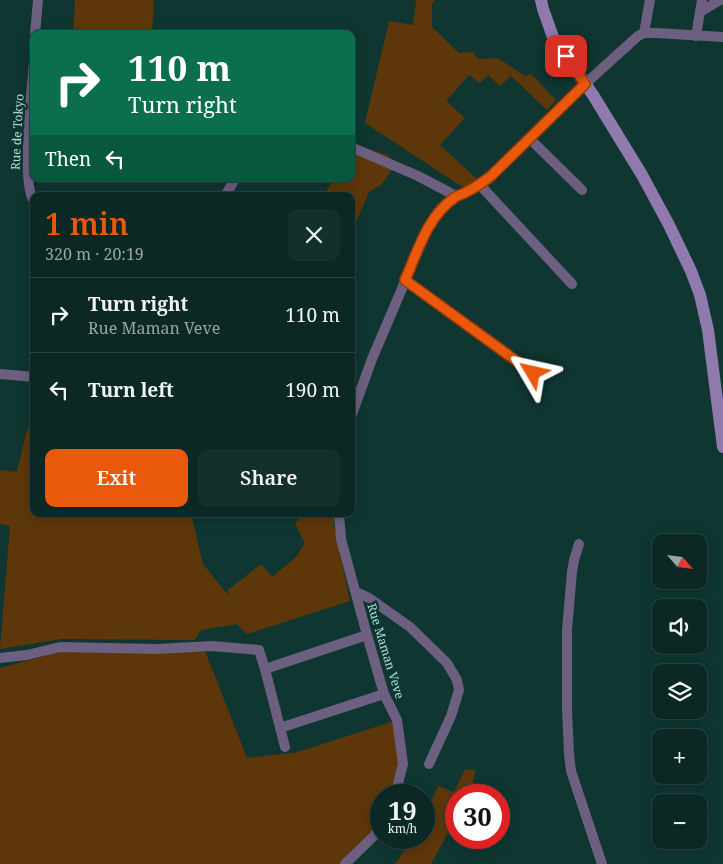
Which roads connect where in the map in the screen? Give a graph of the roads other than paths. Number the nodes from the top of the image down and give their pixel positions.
1 (38, 0) edge
2 (541, 0) edge
3 (650, 0) edge
4 (702, 0) edge
5 (720, 0) edge
6 (700, 12) junction
7 (36, 30) edge
8 (644, 33) junction
9 (696, 36) junction
10 (723, 37) edge
11 (585, 84) junction
12 (30, 117) edge
13 (529, 138) junction
14 (355, 149) edge
15 (480, 185) junction
16 (582, 190) dead end
17 (30, 194) edge
18 (456, 196) junction
19 (405, 280) junction
20 (572, 284) dead end
21 (533, 373) dead end
22 (0, 374) edge
23 (30, 377) edge
24 (355, 406) edge
25 (723, 447) edge
26 (339, 517) edge
27 (579, 544) dead end
28 (356, 592) junction
29 (367, 635) junction
30 (0, 658) edge
31 (265, 669) junction
32 (384, 694) junction
33 (280, 728) junction
34 (285, 747) dead end
35 (429, 764) dead end
36 (398, 784) edge
37 (370, 840) edge
38 (346, 864) edge
39 (602, 864) edge

1 - 7 street
2 - 11 street
3 - 8 street
4 - 6 street
5 - 6 street
6 - 9 street
8 - 9 street
8 - 11 street
9 - 10 street
11 - 13 street
11 - 25 street
12 - 17 street, Rue de Tokyo
13 - 15 street
13 - 16 street
14 - 18 street
15 - 18 street
15 - 20 street
18 - 19 street
19 - 21 street
19 - 24 street
22 - 23 street
26 - 28 street, Rue Maman Veve
27 - 39 street
28 - 29 street, Rue Maman Veve
28 - 35 street
29 - 31 street
29 - 32 street, Rue Maman Veve
30 - 31 street
31 - 33 street
32 - 33 street
32 - 36 street, Rue Maman Veve
33 - 34 street
37 - 38 street

